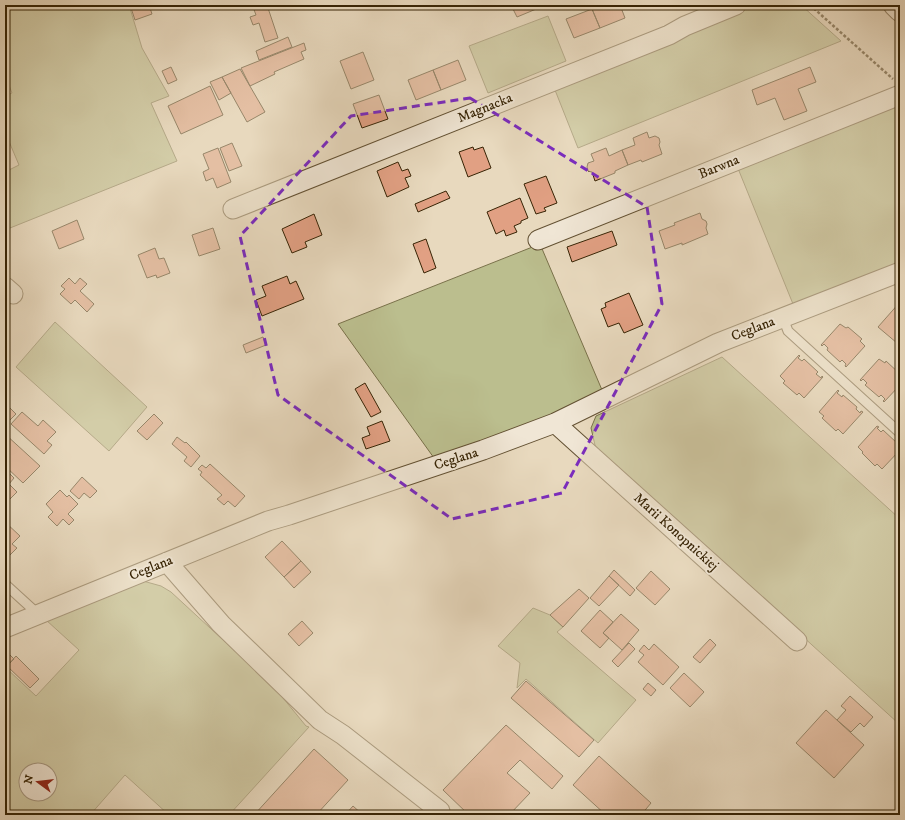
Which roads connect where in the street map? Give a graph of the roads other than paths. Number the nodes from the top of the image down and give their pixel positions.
1 (736, 5) edge
2 (895, 5) edge
3 (900, 10) edge
4 (897, 88) edge
5 (234, 209) dead end
6 (538, 240) dead end
7 (900, 272) edge
8 (783, 318) junction
9 (555, 423) junction
10 (900, 433) edge
11 (167, 562) junction
12 (5, 584) edge
13 (39, 615) junction
14 (5, 628) edge
15 (797, 641) dead end
16 (440, 814) edge

1 - 5 street, Magnacka
2 - 3 main road
4 - 6 street, Barwna
7 - 8 street, Ceglana
8 - 9 street, Ceglana
8 - 10 lane
9 - 11 street, Ceglana
9 - 15 street, Marii Konopnickiej
11 - 13 street, Ceglana
11 - 16 street
12 - 13 lane
13 - 14 street, Ceglana

